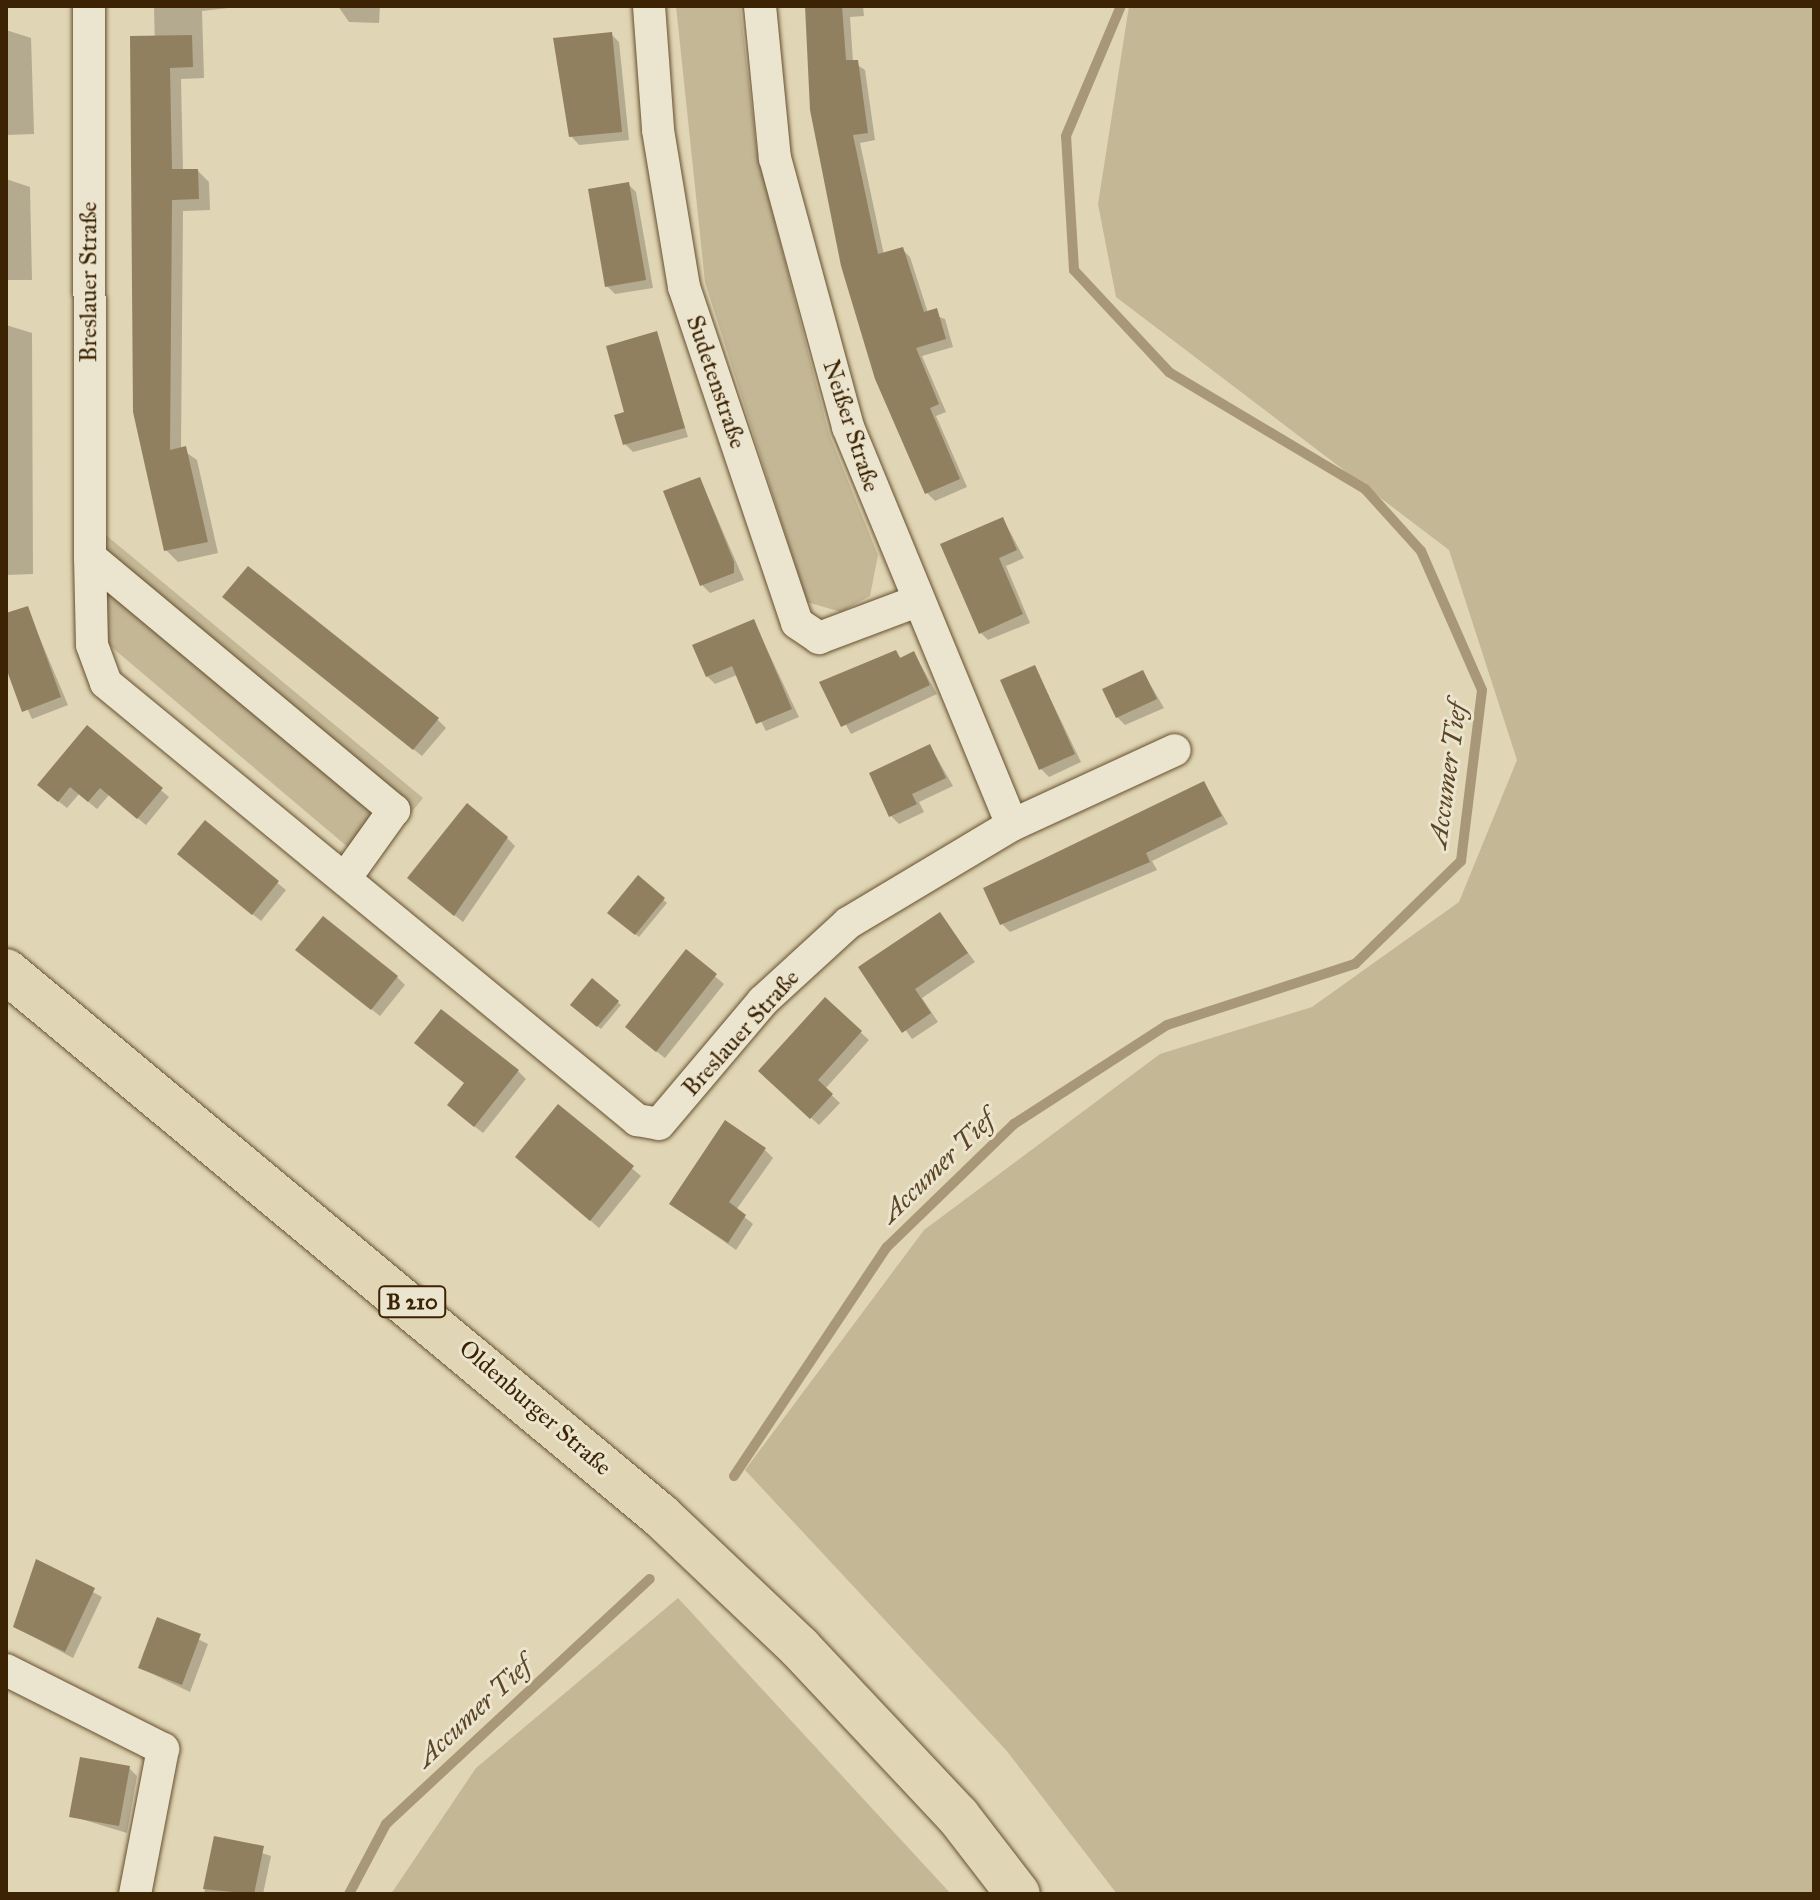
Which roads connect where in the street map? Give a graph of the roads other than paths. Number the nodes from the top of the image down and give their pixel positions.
1 (89, 6) edge
2 (649, 6) edge
3 (760, 6) edge
4 (90, 557) junction
5 (915, 602) junction
6 (1175, 750) dead end
7 (1012, 825) junction
8 (346, 877) junction
9 (6, 971) edge
10 (6, 1670) edge
11 (135, 1894) edge
12 (1018, 1894) edge

1 - 4 street, Breslauer Straße
2 - 5 street, Sudetenstraße
3 - 5 street, Neißer Straße
4 - 8 street, Breslauer Straße
4 - 8 street
5 - 7 street, Neißer Straße
6 - 7 street, Breslauer Straße
7 - 8 street, Breslauer Straße
9 - 12 main road, Oldenburger Straße / B 210
10 - 11 street

